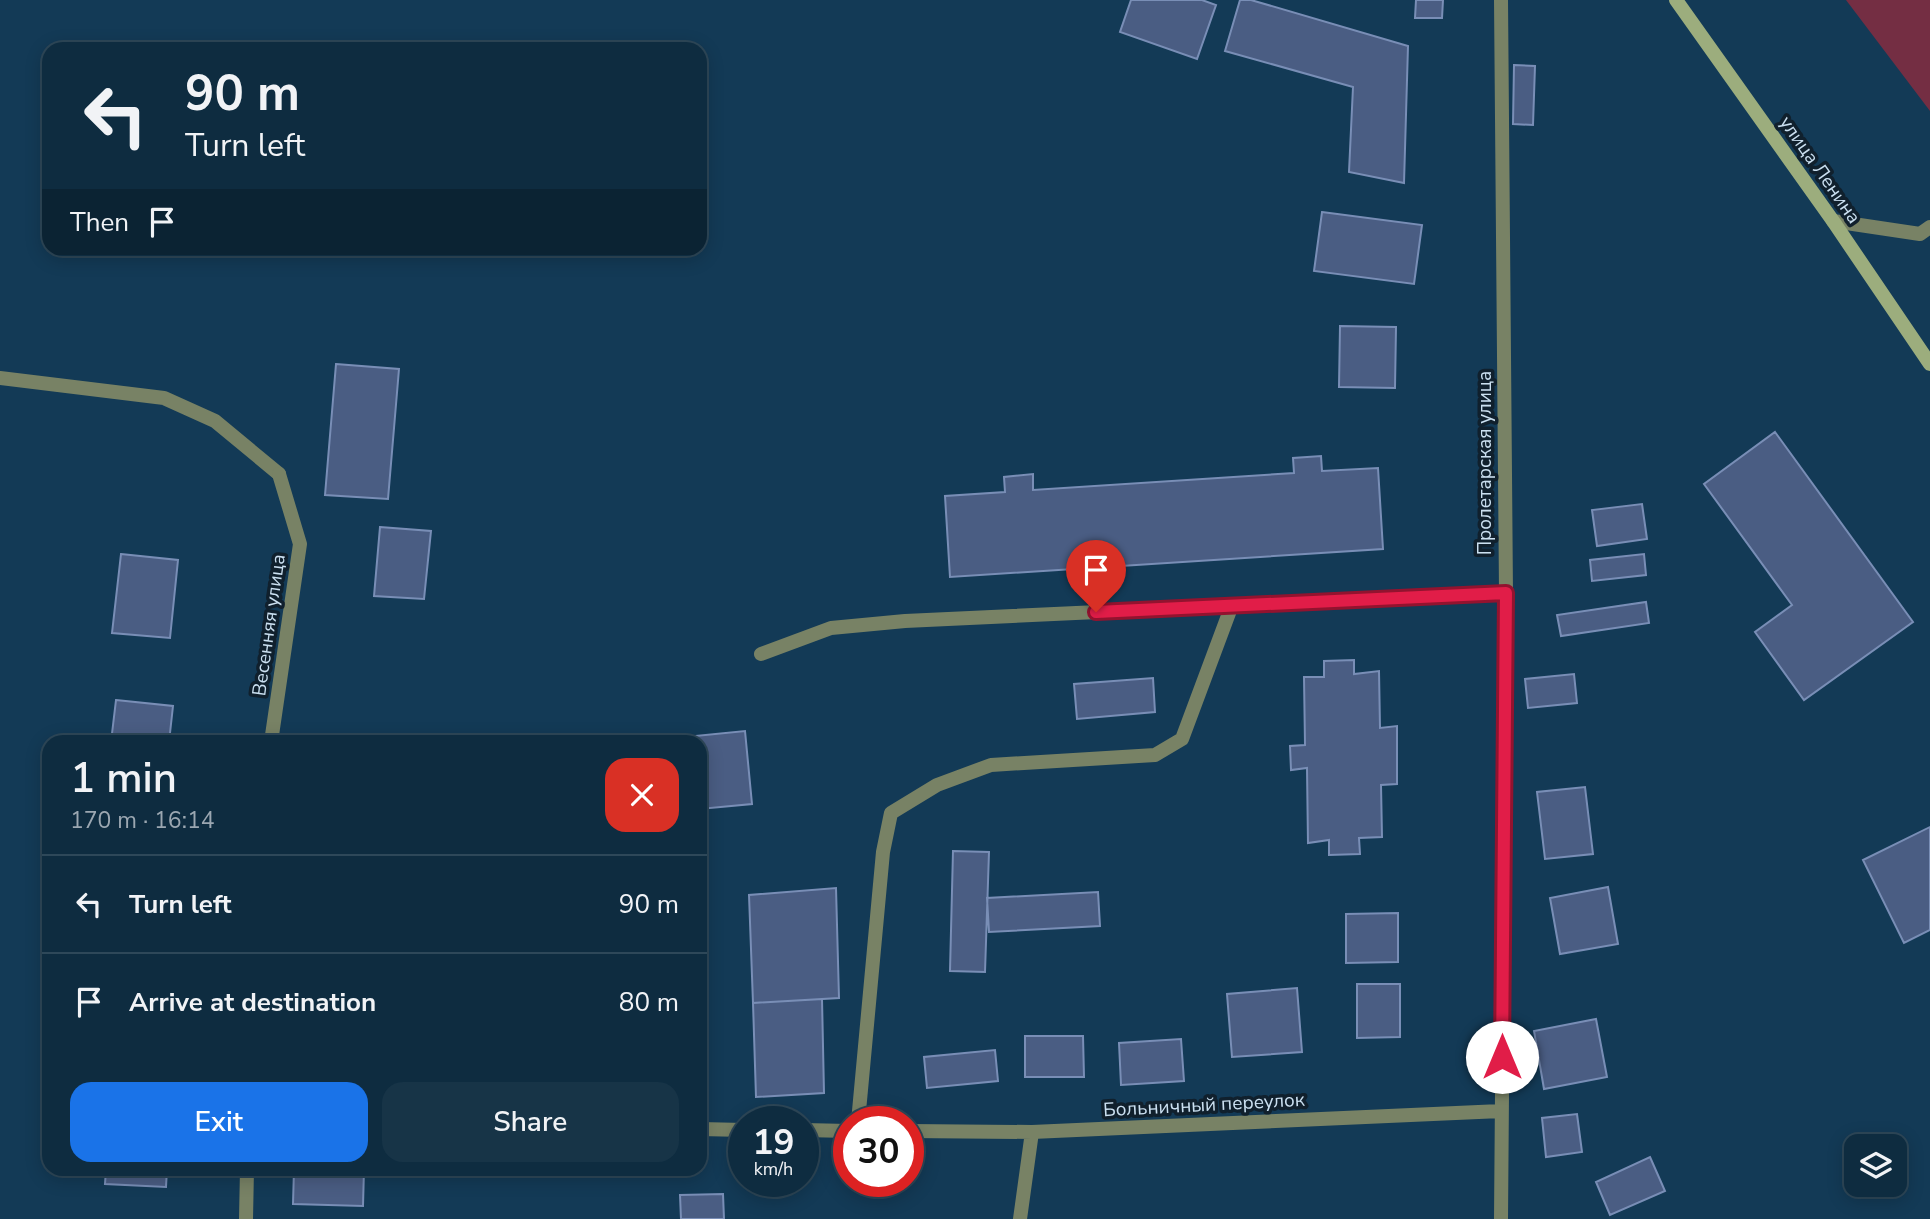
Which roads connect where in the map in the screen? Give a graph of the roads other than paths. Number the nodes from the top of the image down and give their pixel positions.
1 (1501, 0) edge
2 (1676, 0) edge
3 (1833, 221) junction
4 (1927, 232) edge
5 (1930, 364) edge
6 (0, 378) edge
7 (1506, 593) junction
8 (1232, 606) junction
9 (761, 654) dead end
10 (272, 735) edge
11 (859, 1106) edge
12 (1502, 1111) junction
13 (707, 1129) edge
14 (728, 1130) edge
15 (924, 1131) edge
16 (1032, 1132) junction
17 (247, 1176) edge
18 (246, 1219) edge
19 (1020, 1219) edge
20 (1501, 1219) edge

1 - 7 street, Пролетарская улица
2 - 3 main road, улица Ленина
3 - 4 street
3 - 5 main road, улица Ленина
6 - 10 street, Весенняя улица
7 - 8 street
7 - 12 street, Пролетарская улица
8 - 9 street
8 - 11 street
12 - 16 street, Больничный переулок
12 - 20 street, Пролетарская улица
13 - 14 street
15 - 16 street, Больничный переулок
16 - 19 street
17 - 18 street

